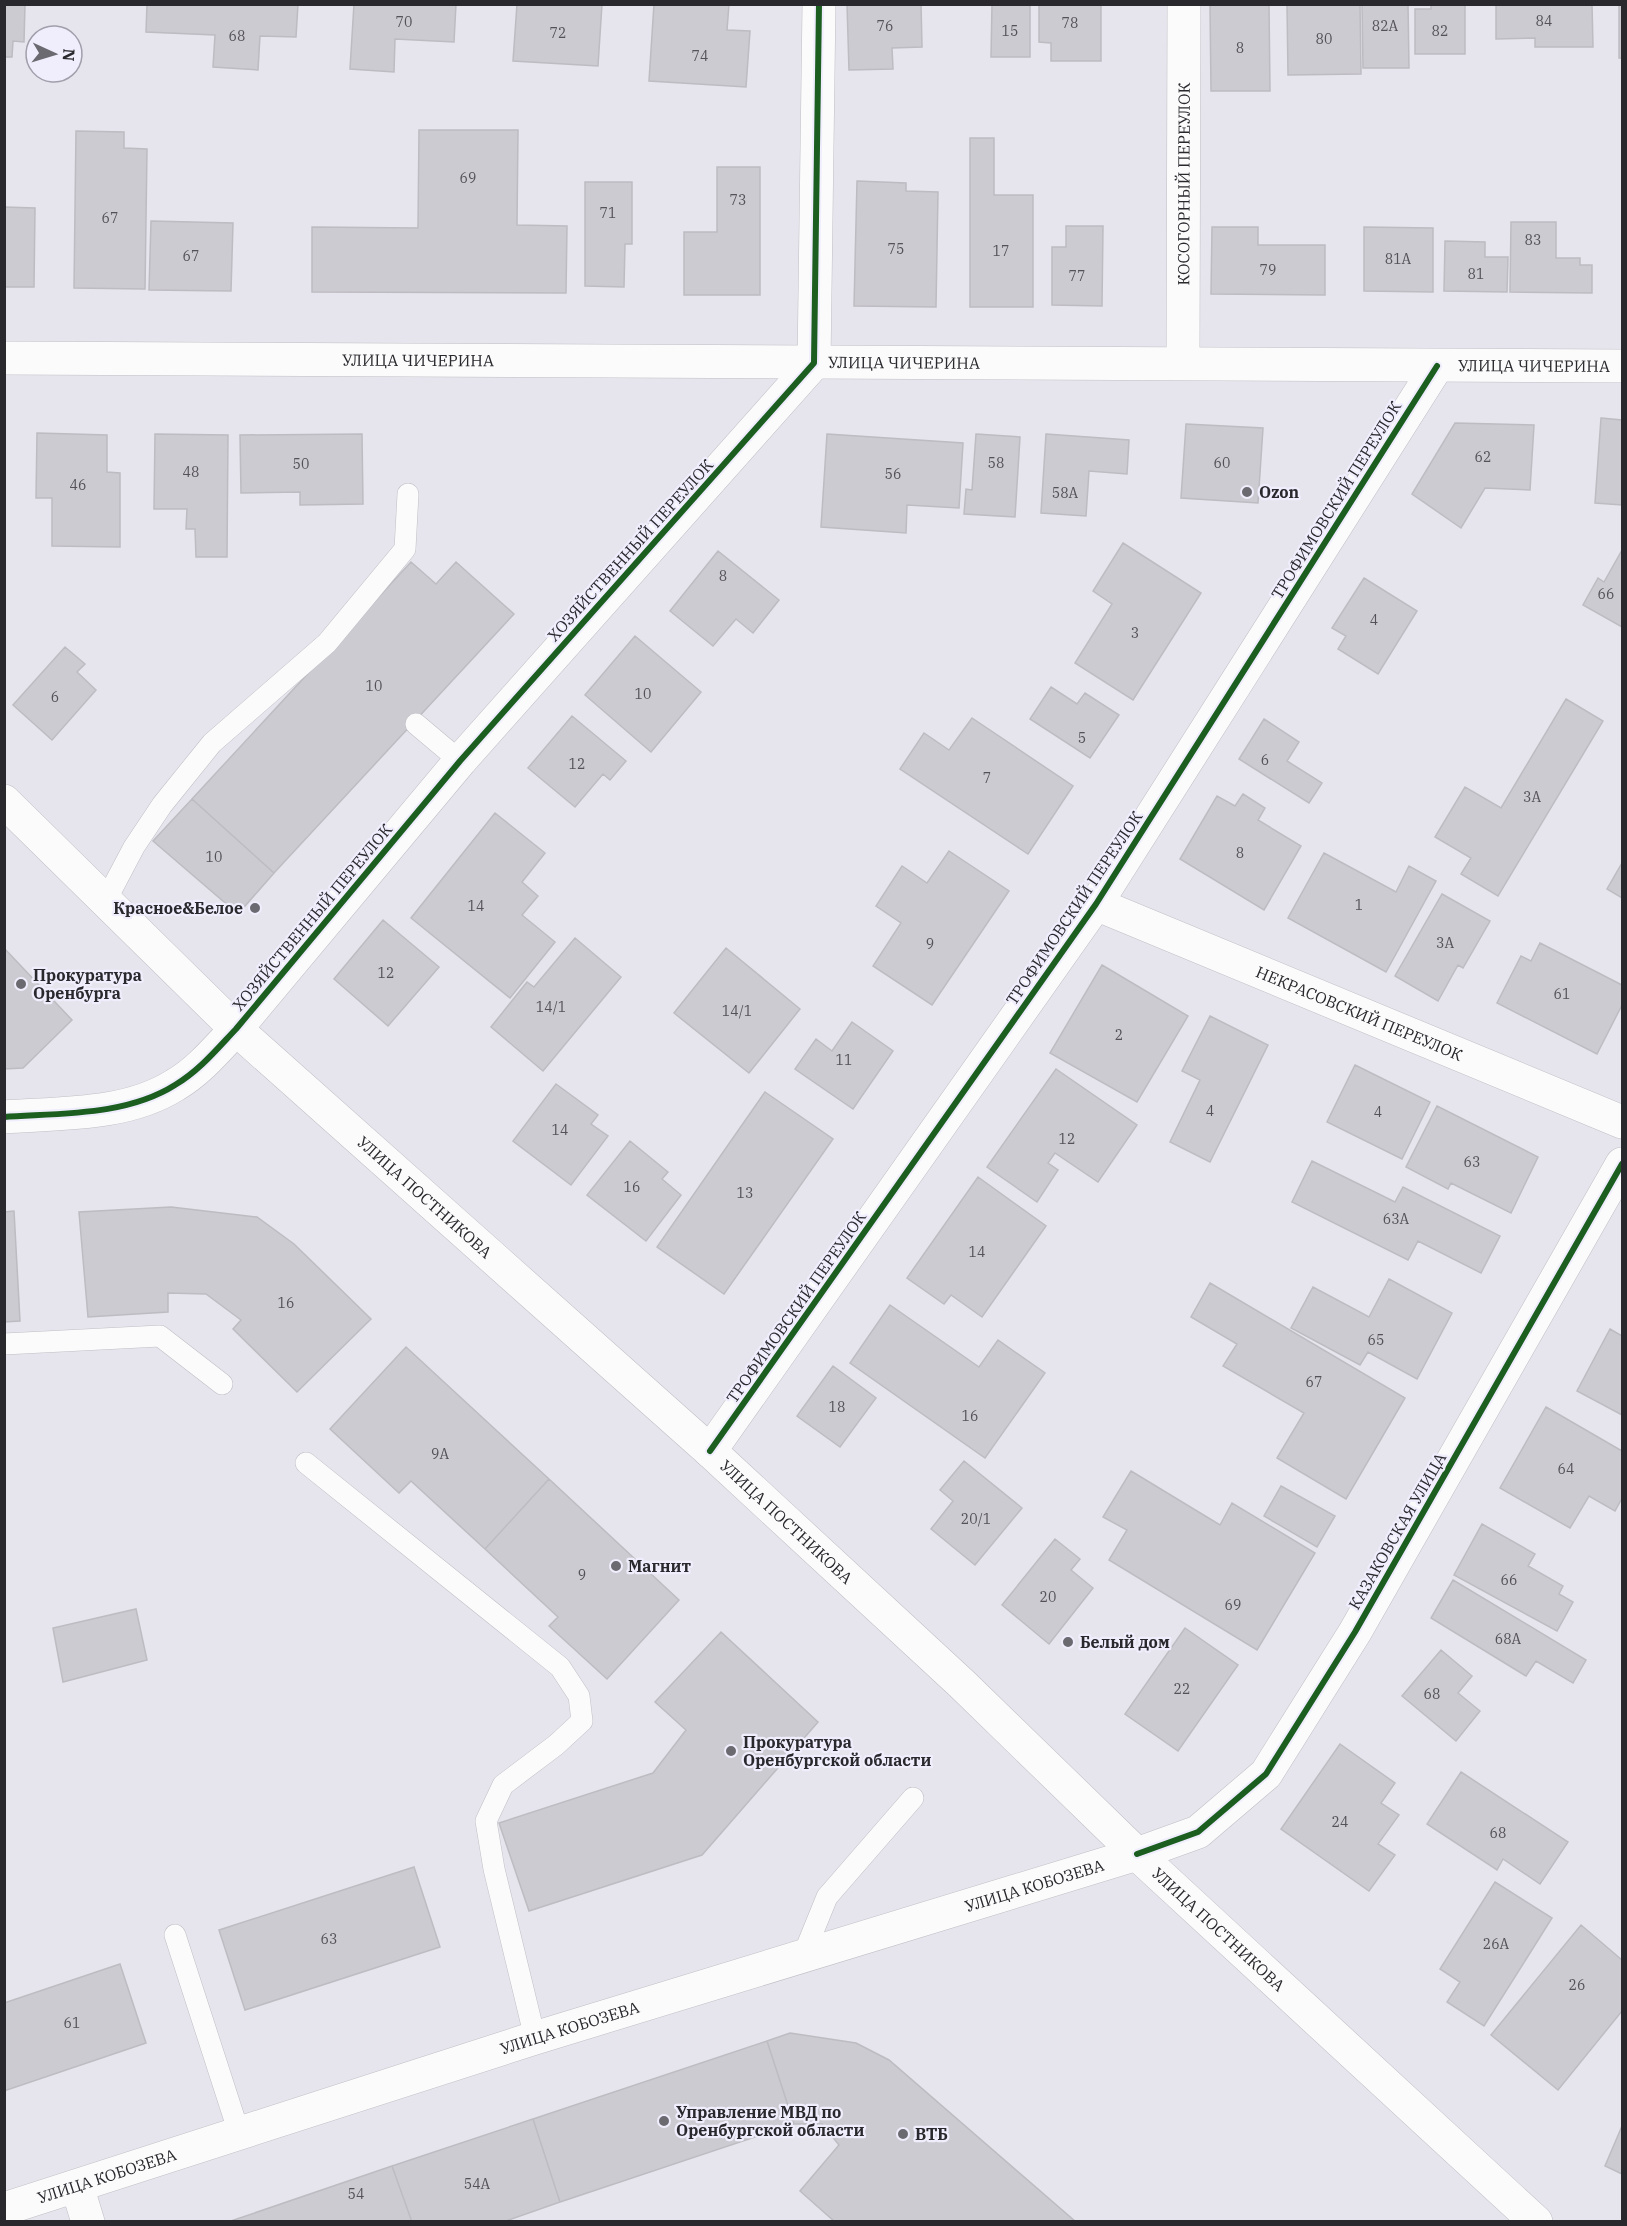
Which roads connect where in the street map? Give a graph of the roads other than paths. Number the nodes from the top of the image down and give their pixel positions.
1 (819, 4) edge
2 (1184, 4) edge
3 (4, 358) edge
4 (1183, 362) junction
5 (814, 363) junction
6 (1437, 366) junction
7 (1623, 366) edge
8 (408, 494) dead end
9 (416, 723) dead end
10 (460, 761) junction
11 (4, 801) edge
12 (106, 900) junction
13 (1096, 904) junction
14 (236, 1029) junction
15 (4, 1117) edge
16 (1623, 1122) edge
17 (1623, 1164) edge
18 (4, 1344) edge
19 (222, 1384) dead end
20 (711, 1451) junction
21 (306, 1463) dead end
22 (913, 1798) dead end
23 (1137, 1854) junction
24 (175, 1935) dead end
25 (803, 1956) junction
26 (535, 2038) junction
27 (239, 2133) junction
28 (77, 2186) junction
29 (4, 2209) edge
30 (88, 2222) edge
31 (1536, 2222) edge

1 - 5 main road
2 - 4 main road, КОСОГОРНЫЙ ПЕРЕУЛОК
3 - 5 main road, УЛИЦА ЧИЧЕРИНА
4 - 5 main road, УЛИЦА ЧИЧЕРИНА
4 - 6 main road, УЛИЦА ЧИЧЕРИНА
5 - 10 main road, ХОЗЯЙСТВЕННЫЙ ПЕРЕУЛОК
6 - 7 main road, УЛИЦА ЧИЧЕРИНА
6 - 13 main road, ТРОФИМОВСКИЙ ПЕРЕУЛОК
8 - 12 lane
9 - 10 lane
10 - 14 main road, ХОЗЯЙСТВЕННЫЙ ПЕРЕУЛОК
11 - 12 main road, УЛИЦА ПОСТНИКОВА
12 - 14 main road, УЛИЦА ПОСТНИКОВА
13 - 16 main road, НЕКРАСОВСКИЙ ПЕРЕУЛОК
13 - 20 main road, ТРОФИМОВСКИЙ ПЕРЕУЛОК
14 - 15 main road, ХОЗЯЙСТВЕННЫЙ ПЕРЕУЛОК
14 - 20 main road, УЛИЦА ПОСТНИКОВА
17 - 23 main road, КАЗАКОВСКАЯ УЛИЦА
18 - 19 lane
20 - 23 main road, УЛИЦА ПОСТНИКОВА
21 - 26 lane
22 - 25 lane
23 - 25 main road, УЛИЦА КОБОЗЕВА
23 - 31 main road, УЛИЦА ПОСТНИКОВА
24 - 27 lane
25 - 26 main road, УЛИЦА КОБОЗЕВА
26 - 27 main road, УЛИЦА КОБОЗЕВА
27 - 28 main road, УЛИЦА КОБОЗЕВА
28 - 29 main road, УЛИЦА КОБОЗЕВА
28 - 30 main road

